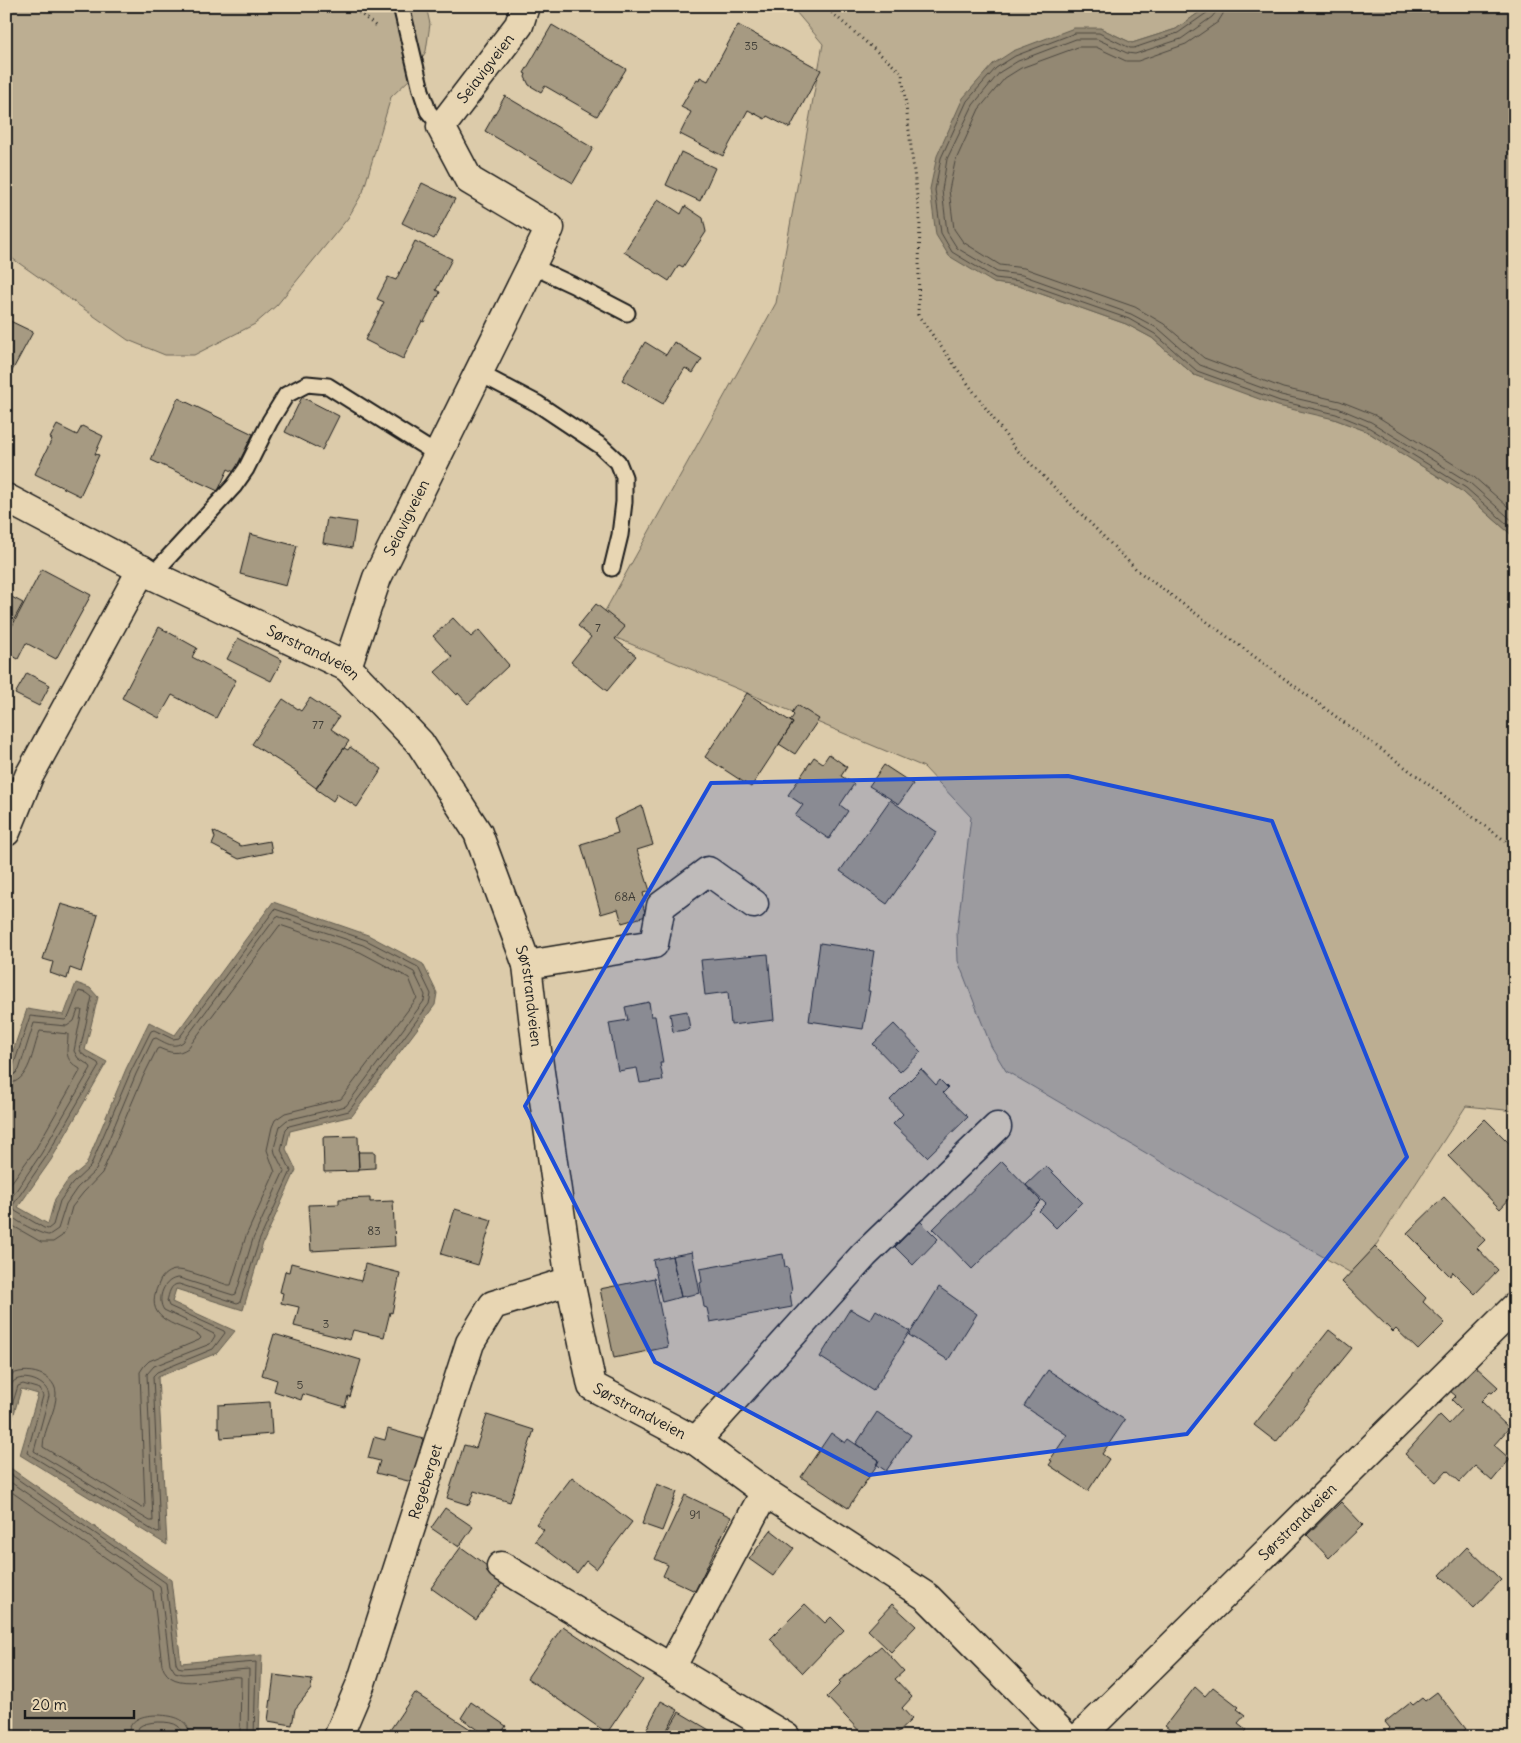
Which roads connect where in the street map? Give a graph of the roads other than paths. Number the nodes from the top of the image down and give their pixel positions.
1 (401, 6) edge
2 (525, 6) edge
3 (441, 127) junction
4 (532, 266) junction
5 (627, 313) dead end
6 (479, 373) junction
7 (438, 455) junction
8 (6, 498) edge
9 (612, 568) dead end
10 (147, 572) junction
11 (347, 667) junction
12 (6, 832) edge
13 (754, 904) dead end
14 (527, 965) junction
15 (997, 1127) dead end
16 (570, 1281) junction
17 (1515, 1306) edge
18 (696, 1441) junction
19 (765, 1492) junction
20 (501, 1566) dead end
21 (671, 1668) junction
22 (338, 1737) edge
23 (786, 1737) edge
24 (1066, 1737) edge
25 (1080, 1737) edge

1 - 3 lane, Seiavigveien
2 - 3 street, Seiavigveien
3 - 4 street, Seiavigveien
4 - 5 lane
4 - 6 street, Seiavigveien
6 - 7 street, Seiavigveien
6 - 9 lane
7 - 10 lane
7 - 11 street, Seiavigveien
8 - 10 street, Sørstrandveien
10 - 11 street, Sørstrandveien
10 - 12 street
11 - 14 street, Sørstrandveien
13 - 14 street
14 - 16 street, Sørstrandveien
15 - 18 street
16 - 18 street, Sørstrandveien
16 - 22 street, Regeberget
17 - 25 street, Sørstrandveien
18 - 19 street, Sørstrandveien
19 - 21 street
19 - 24 street, Sørstrandveien
20 - 21 street
21 - 23 street

